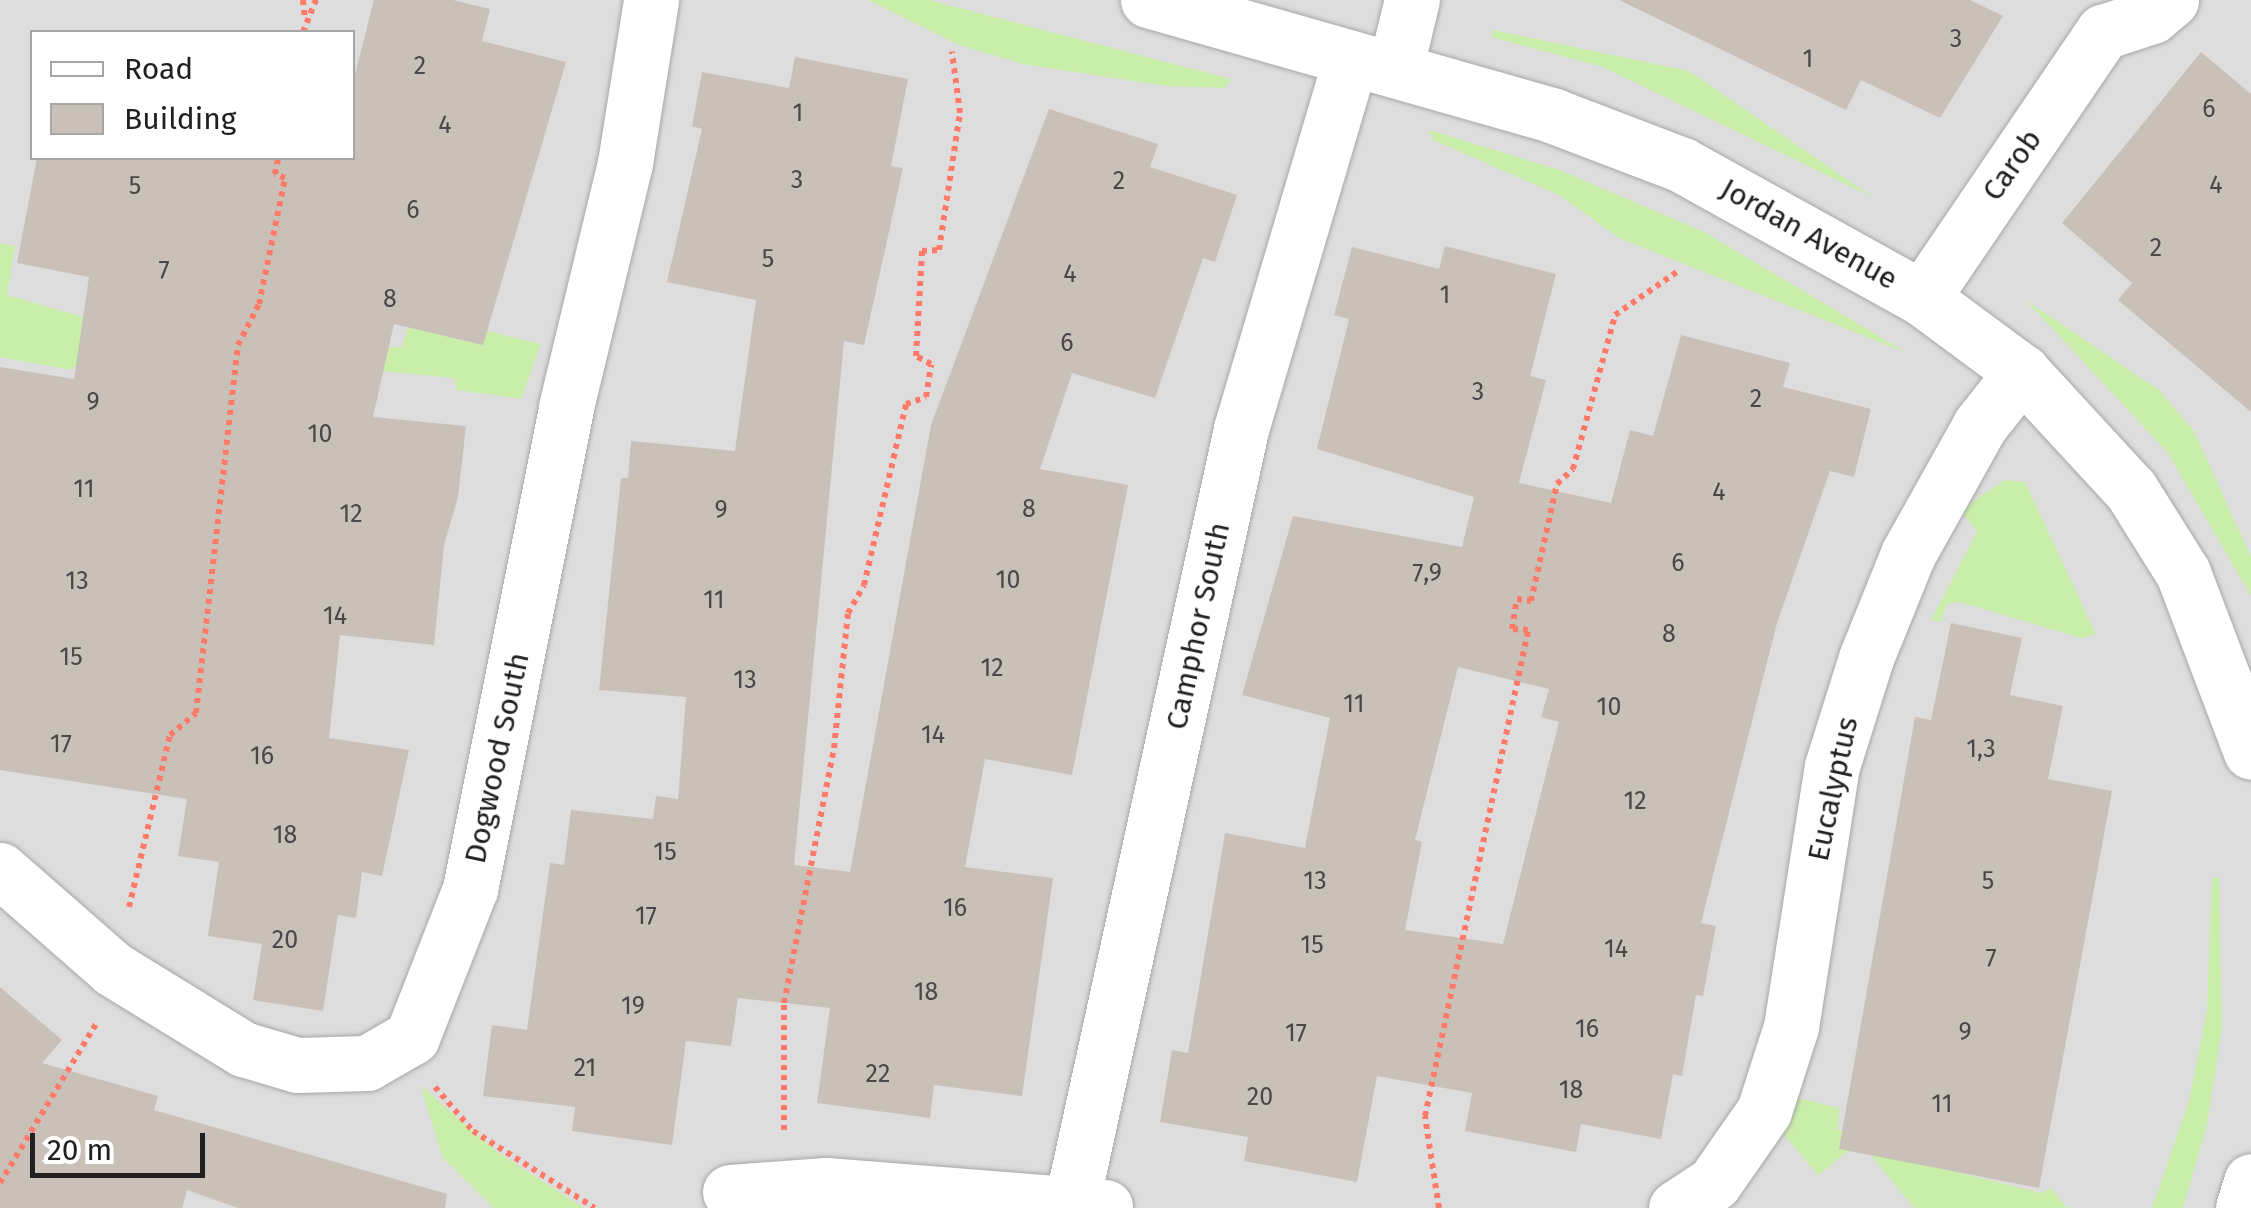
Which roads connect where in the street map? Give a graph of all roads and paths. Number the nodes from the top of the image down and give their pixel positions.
1 (303, 0) edge
2 (316, 0) edge
3 (651, 0) edge
4 (1148, 0) edge
5 (1412, 0) edge
6 (2171, 0) edge
7 (2098, 16) edge
8 (306, 19) junction
9 (303, 30) edge
10 (952, 52) dead end
11 (1373, 63) junction
12 (278, 160) edge
13 (1678, 271) dead end
14 (1922, 298) junction
15 (2022, 372) junction
16 (2251, 752) edge
17 (0, 870) edge
18 (128, 921) dead end
19 (104, 1010) dead end
20 (398, 1044) junction
21 (2251, 1181) edge
22 (0, 1183) edge
23 (784, 1188) junction
24 (730, 1192) dead end
25 (1090, 1204) edge
26 (595, 1208) edge
27 (1440, 1208) edge
28 (1676, 1208) edge
29 (2243, 1208) edge

1 - 8 path
2 - 8 path
3 - 20 street, Dogwood South
4 - 11 street, Jordan Avenue
5 - 11 street, Camphor South
6 - 7 street
7 - 14 street, Carob
8 - 9 path
10 - 23 path
11 - 14 street, Jordan Avenue
11 - 25 street, Camphor South
12 - 18 path
13 - 27 path
14 - 15 street, Jordan Avenue
15 - 16 street, Jordan Avenue
15 - 28 street, Eucalyptus
17 - 20 street
19 - 22 path
20 - 26 path
21 - 29 street
23 - 24 street
23 - 25 street

